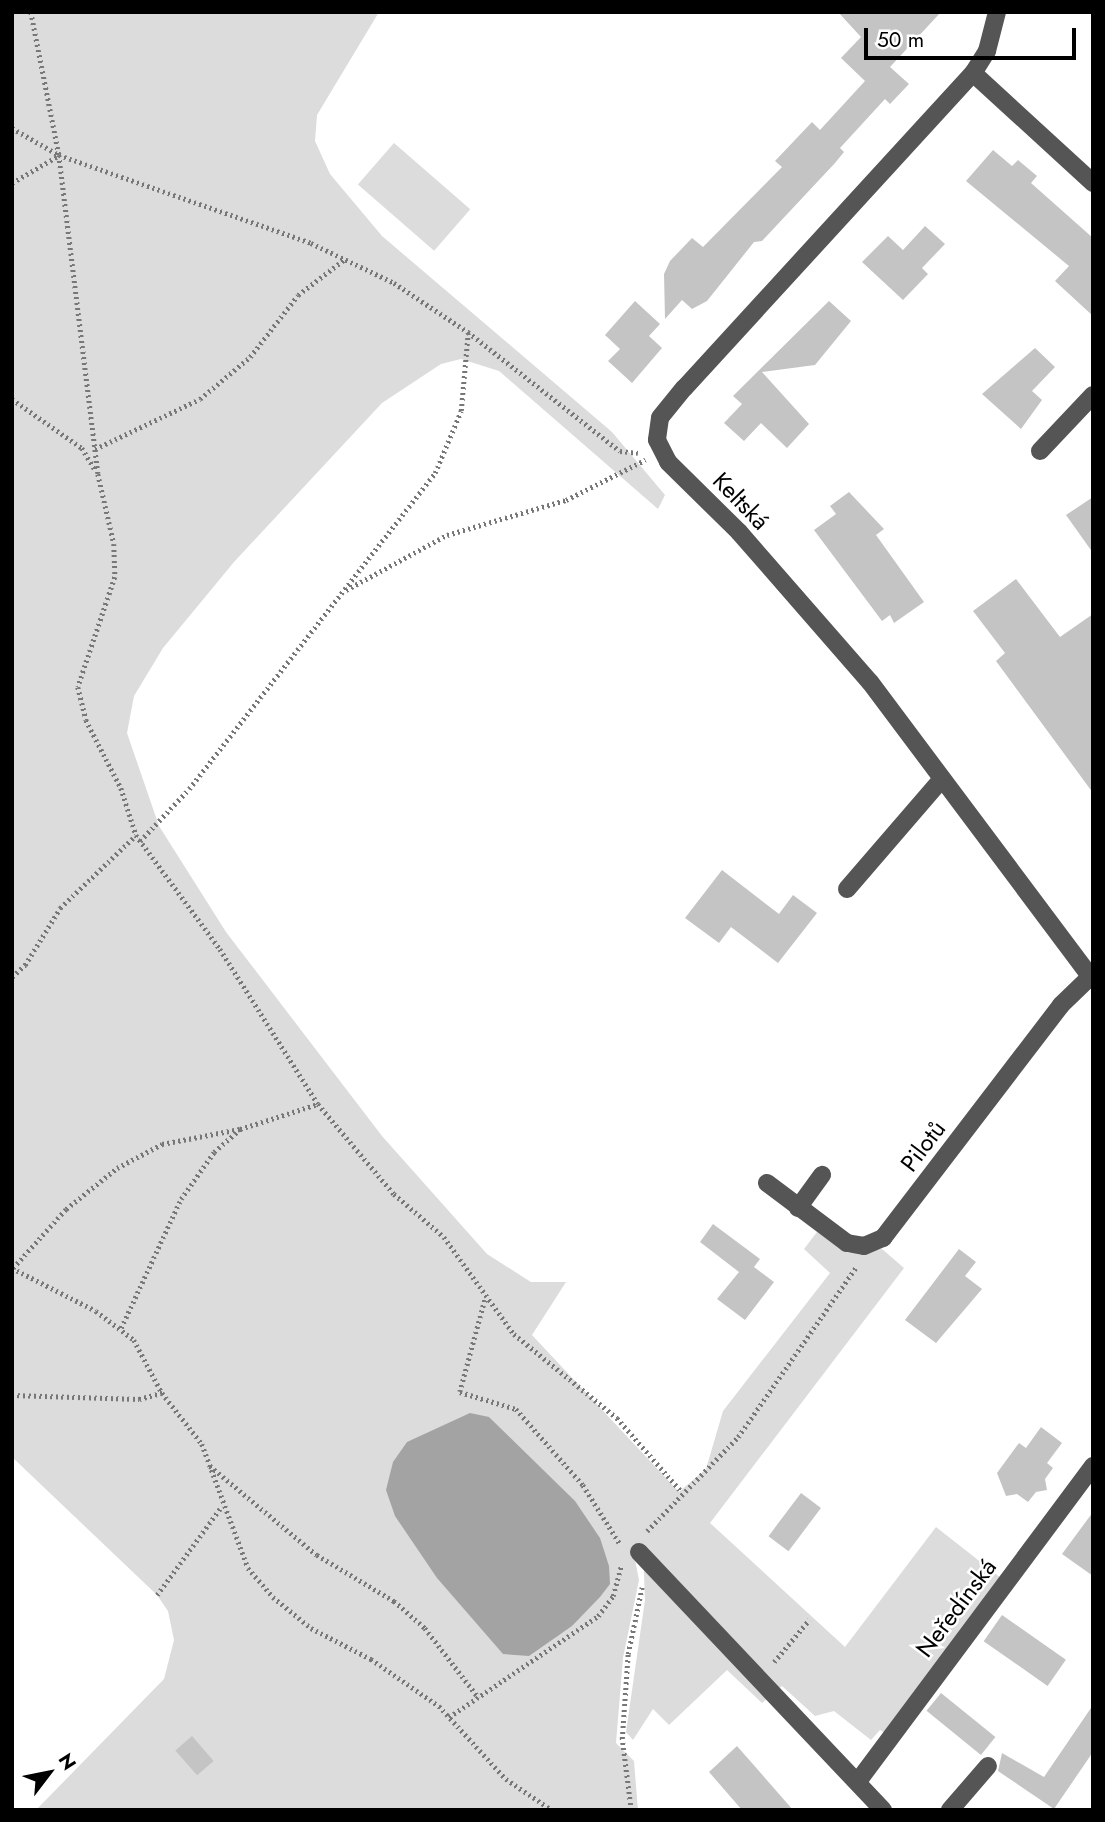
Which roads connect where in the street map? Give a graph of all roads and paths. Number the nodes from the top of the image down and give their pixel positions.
1 (31, 12) edge
2 (997, 12) edge
3 (973, 73) junction
4 (12, 128) edge
5 (59, 155) junction
6 (12, 183) edge
7 (1093, 183) edge
8 (345, 260) junction
9 (468, 332) junction
10 (1093, 395) edge
11 (12, 399) edge
12 (95, 449) junction
13 (660, 451) junction
14 (1040, 451) dead end
15 (98, 474) junction
16 (343, 592) junction
17 (942, 779) junction
18 (136, 835) junction
19 (140, 841) junction
20 (847, 889) dead end
21 (12, 977) edge
22 (1091, 979) edge
23 (318, 1104) junction
24 (240, 1129) junction
25 (822, 1174) dead end
26 (767, 1183) dead end
27 (798, 1208) junction
28 (864, 1246) junction
29 (12, 1268) edge
30 (486, 1299) junction
31 (121, 1328) junction
32 (162, 1393) junction
33 (12, 1395) edge
34 (209, 1465) junction
35 (1093, 1466) edge
36 (682, 1492) junction
37 (223, 1505) junction
38 (615, 1542) junction
39 (639, 1552) junction
40 (157, 1595) dead end
41 (809, 1620) dead end
42 (760, 1679) junction
43 (479, 1698) junction
44 (449, 1717) junction
45 (988, 1766) dead end
46 (859, 1780) junction
47 (552, 1810) edge
48 (631, 1810) edge
49 (883, 1810) edge
50 (950, 1810) edge

1 - 5 path
2 - 3 street
3 - 7 street
3 - 13 street
4 - 5 path
5 - 6 path
5 - 8 path
5 - 12 path
8 - 9 path
8 - 12 path
9 - 13 path
9 - 16 path
10 - 14 street
11 - 15 path
12 - 15 path
13 - 16 path
13 - 17 street, Keltská
15 - 18 path
16 - 19 path
17 - 20 street
17 - 22 street, Keltská
18 - 19 path
18 - 21 path
19 - 23 path
22 - 28 street, Pilotů
23 - 24 path
23 - 30 path
24 - 29 path
24 - 31 path
25 - 27 street
26 - 27 street
27 - 28 street
28 - 36 path
29 - 31 path
30 - 36 path
30 - 38 path
31 - 32 path
32 - 33 path
32 - 34 path
34 - 37 path
34 - 43 path
35 - 46 street, Neředínská
36 - 39 path
37 - 40 path
37 - 44 path
38 - 39 path
38 - 43 path
39 - 42 street
39 - 48 path
41 - 42 path
42 - 46 street
43 - 44 path
44 - 47 path
45 - 50 street
46 - 49 street

